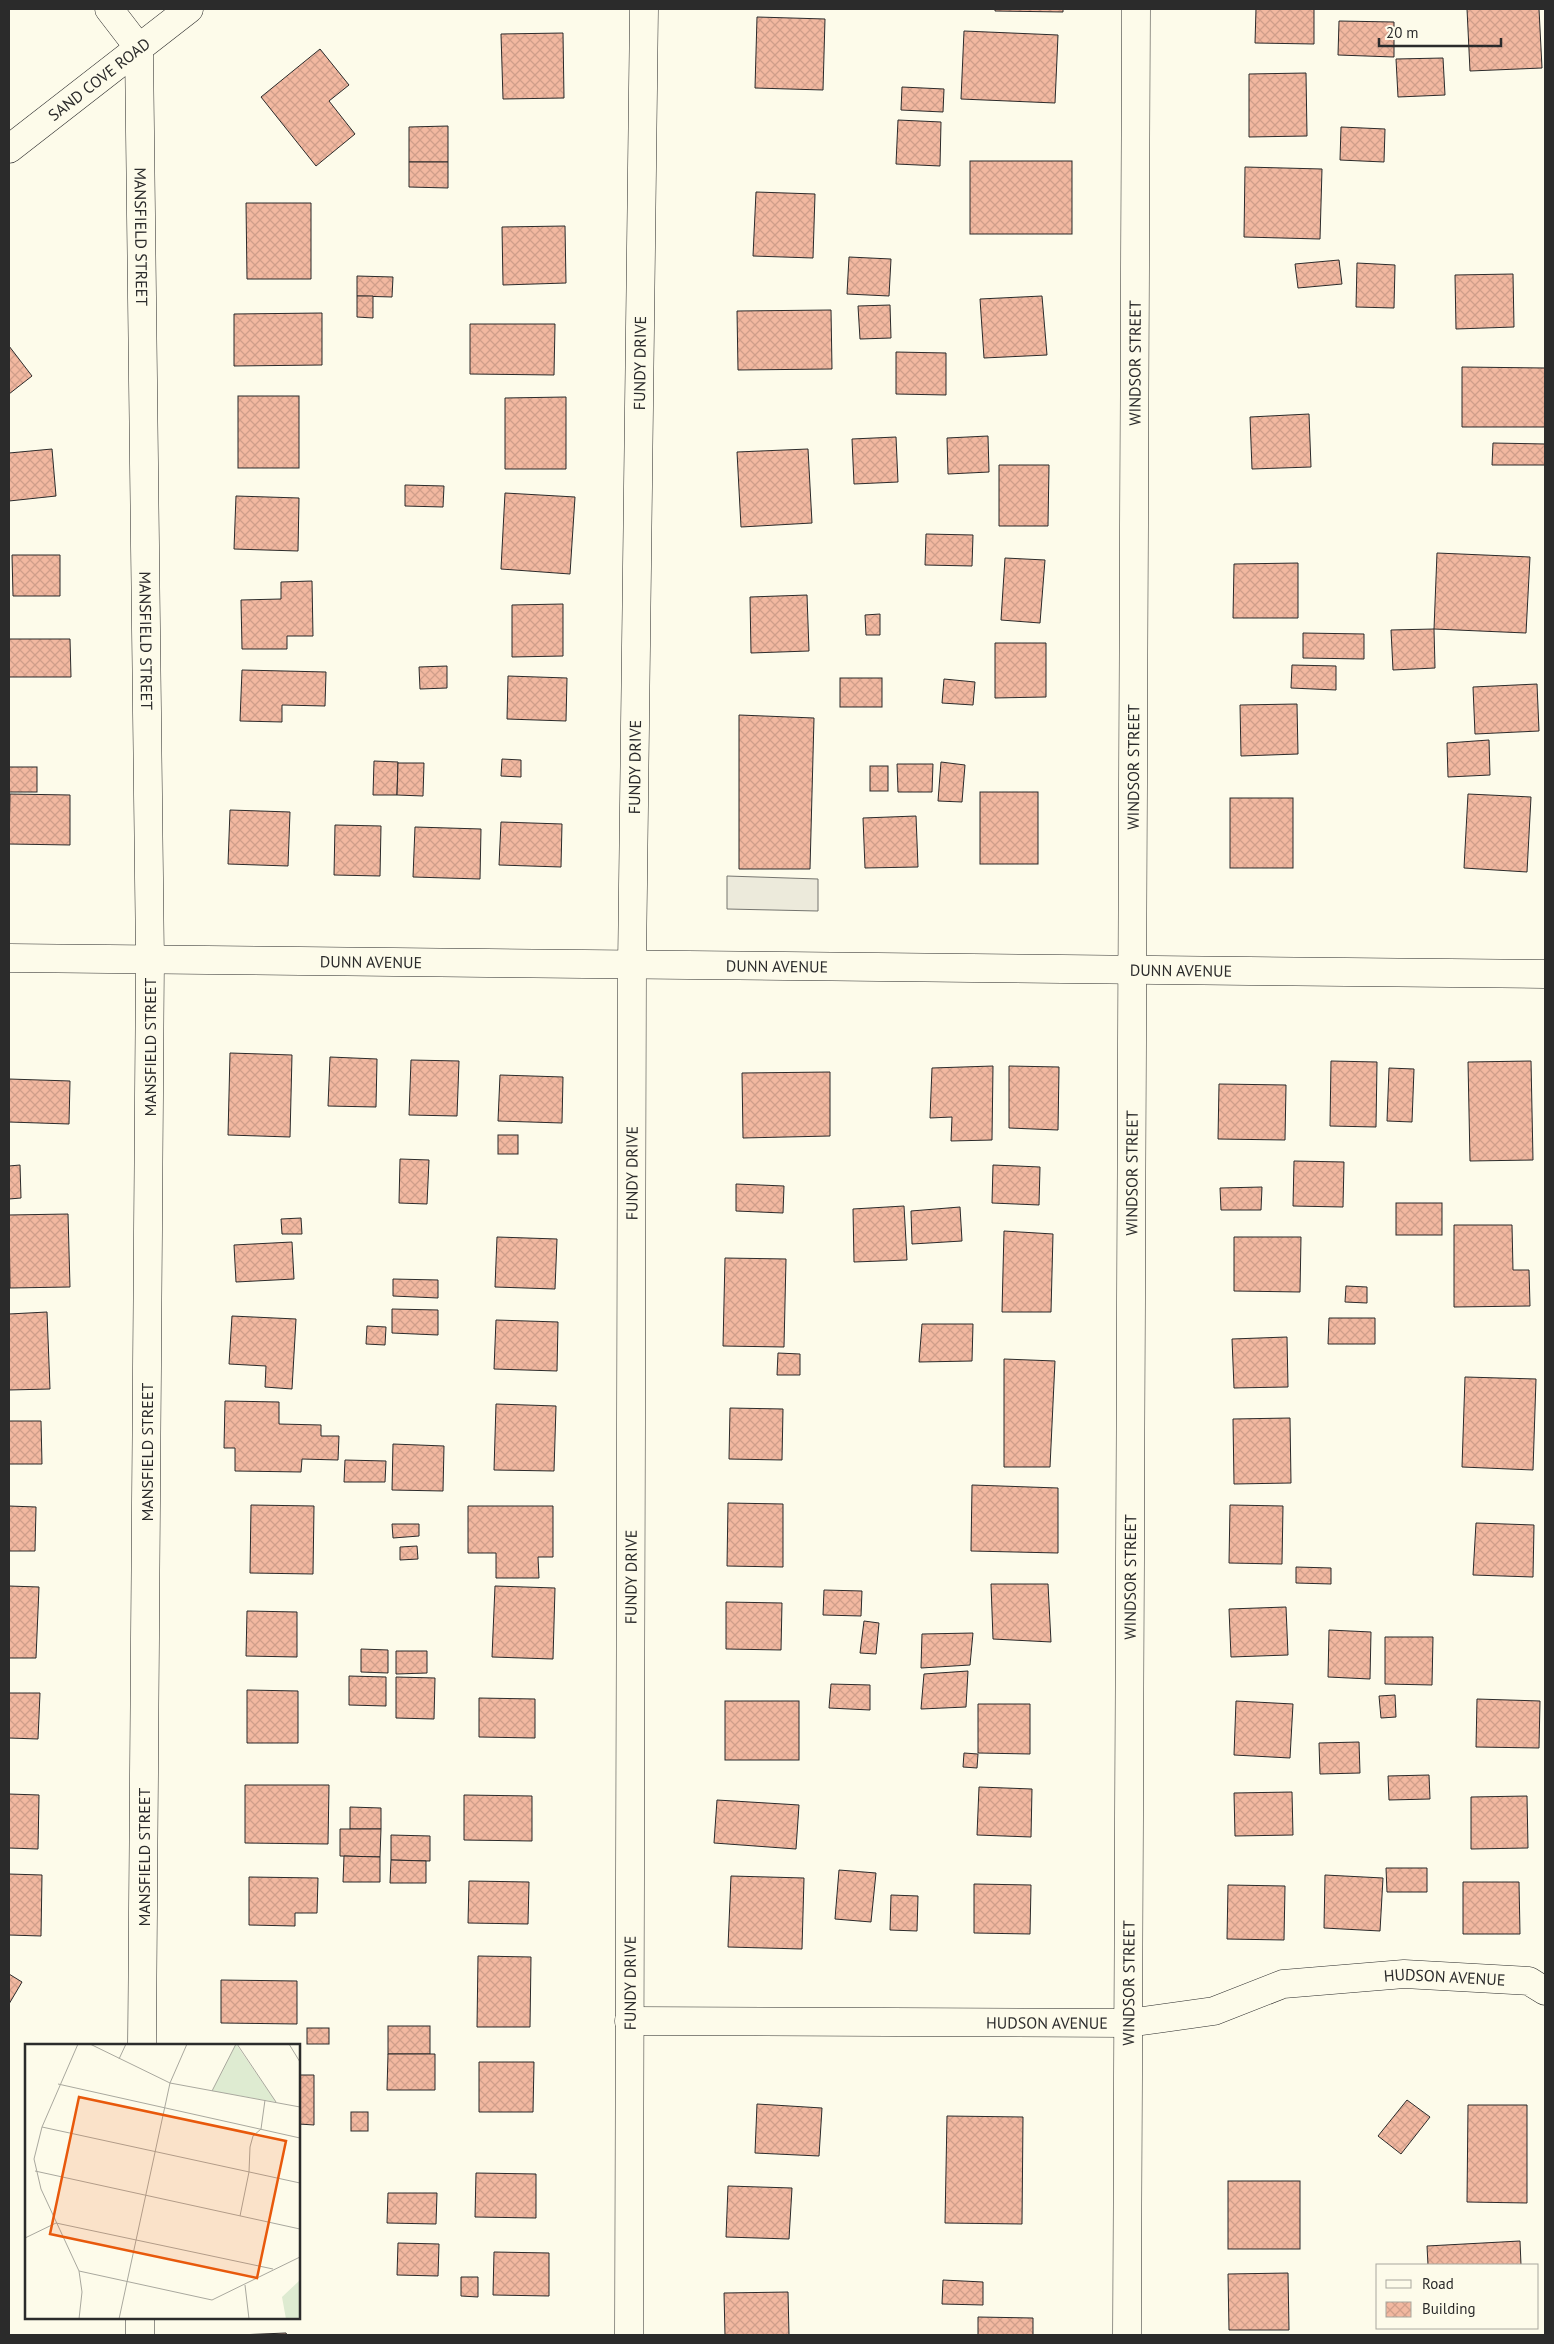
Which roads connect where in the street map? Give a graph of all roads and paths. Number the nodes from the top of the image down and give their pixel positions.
1 (109, 9) edge
2 (189, 9) edge
3 (644, 9) edge
4 (1136, 9) edge
5 (139, 48) junction
6 (9, 149) edge
7 (9, 958) edge
8 (150, 960) junction
9 (632, 965) junction
10 (1132, 970) junction
11 (1545, 974) edge
12 (1545, 1991) edge
13 (629, 2021) junction
14 (1128, 2023) junction
15 (142, 2044) edge
16 (140, 2319) edge
17 (140, 2335) edge
18 (629, 2335) edge
19 (1127, 2335) edge

1 - 5 street
2 - 5 street, SAND COVE ROAD
3 - 9 street, FUNDY DRIVE
4 - 10 street, WINDSOR STREET
5 - 6 street, SAND COVE ROAD
5 - 8 street, MANSFIELD STREET
7 - 8 street, DUNN AVENUE
8 - 9 street, DUNN AVENUE
8 - 15 street, MANSFIELD STREET
9 - 10 street, DUNN AVENUE
9 - 13 street, FUNDY DRIVE
10 - 11 street, DUNN AVENUE
10 - 14 street, WINDSOR STREET
12 - 14 street, HUDSON AVENUE
13 - 14 street, HUDSON AVENUE
13 - 18 street, FUNDY DRIVE
14 - 19 street, WINDSOR STREET
16 - 17 street

